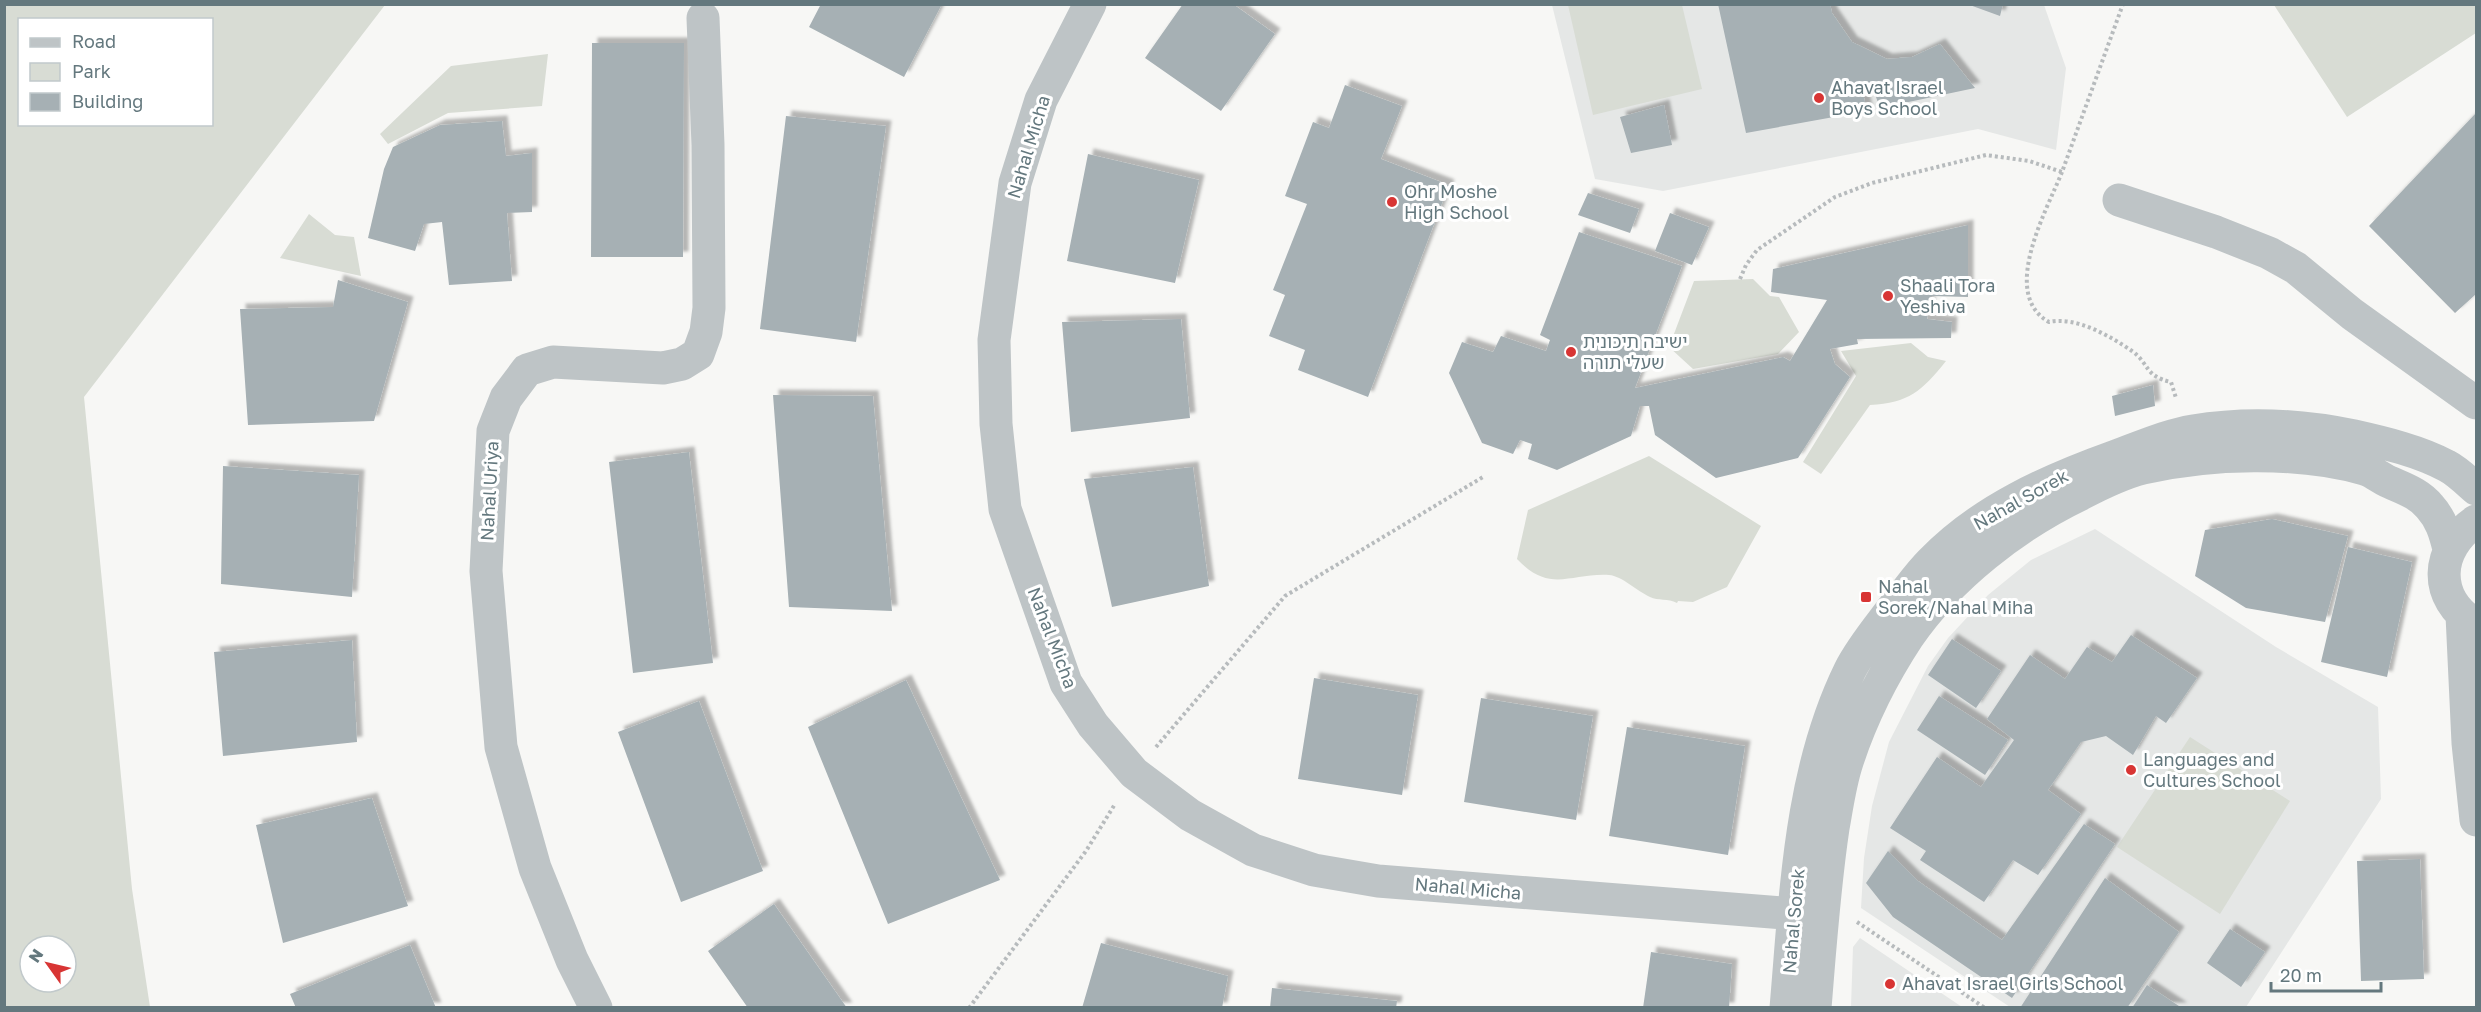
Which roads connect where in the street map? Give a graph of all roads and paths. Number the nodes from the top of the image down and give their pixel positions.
1 (1090, 4) edge
2 (2123, 4) edge
3 (703, 18) dead end
4 (2062, 172) junction
5 (2120, 200) dead end
6 (1740, 279) dead end
7 (2476, 403) edge
8 (2186, 433) junction
9 (1483, 477) dead end
10 (2476, 489) edge
11 (2476, 521) edge
12 (2449, 549) junction
13 (2470, 620) edge
14 (2472, 728) edge
15 (1134, 773) junction
16 (2476, 820) edge
17 (1822, 916) junction
18 (596, 1008) edge
19 (969, 1008) edge
20 (1786, 1008) edge
21 (1815, 1008) edge
22 (1985, 1008) edge

1 - 15 street, Nahal Micha
2 - 4 path
3 - 18 street, Nahal Uriya
4 - 6 path
4 - 8 path
5 - 7 street
8 - 10 street, Nahal Sorek
8 - 17 street, Nahal Sorek
9 - 15 path
11 - 12 street
12 - 13 street
12 - 17 street, Nahal Sorek
13 - 14 street
14 - 16 street
15 - 17 street, Nahal Micha
15 - 19 path
17 - 20 street, Nahal Sorek
17 - 21 street, Nahal Sorek
17 - 22 path

